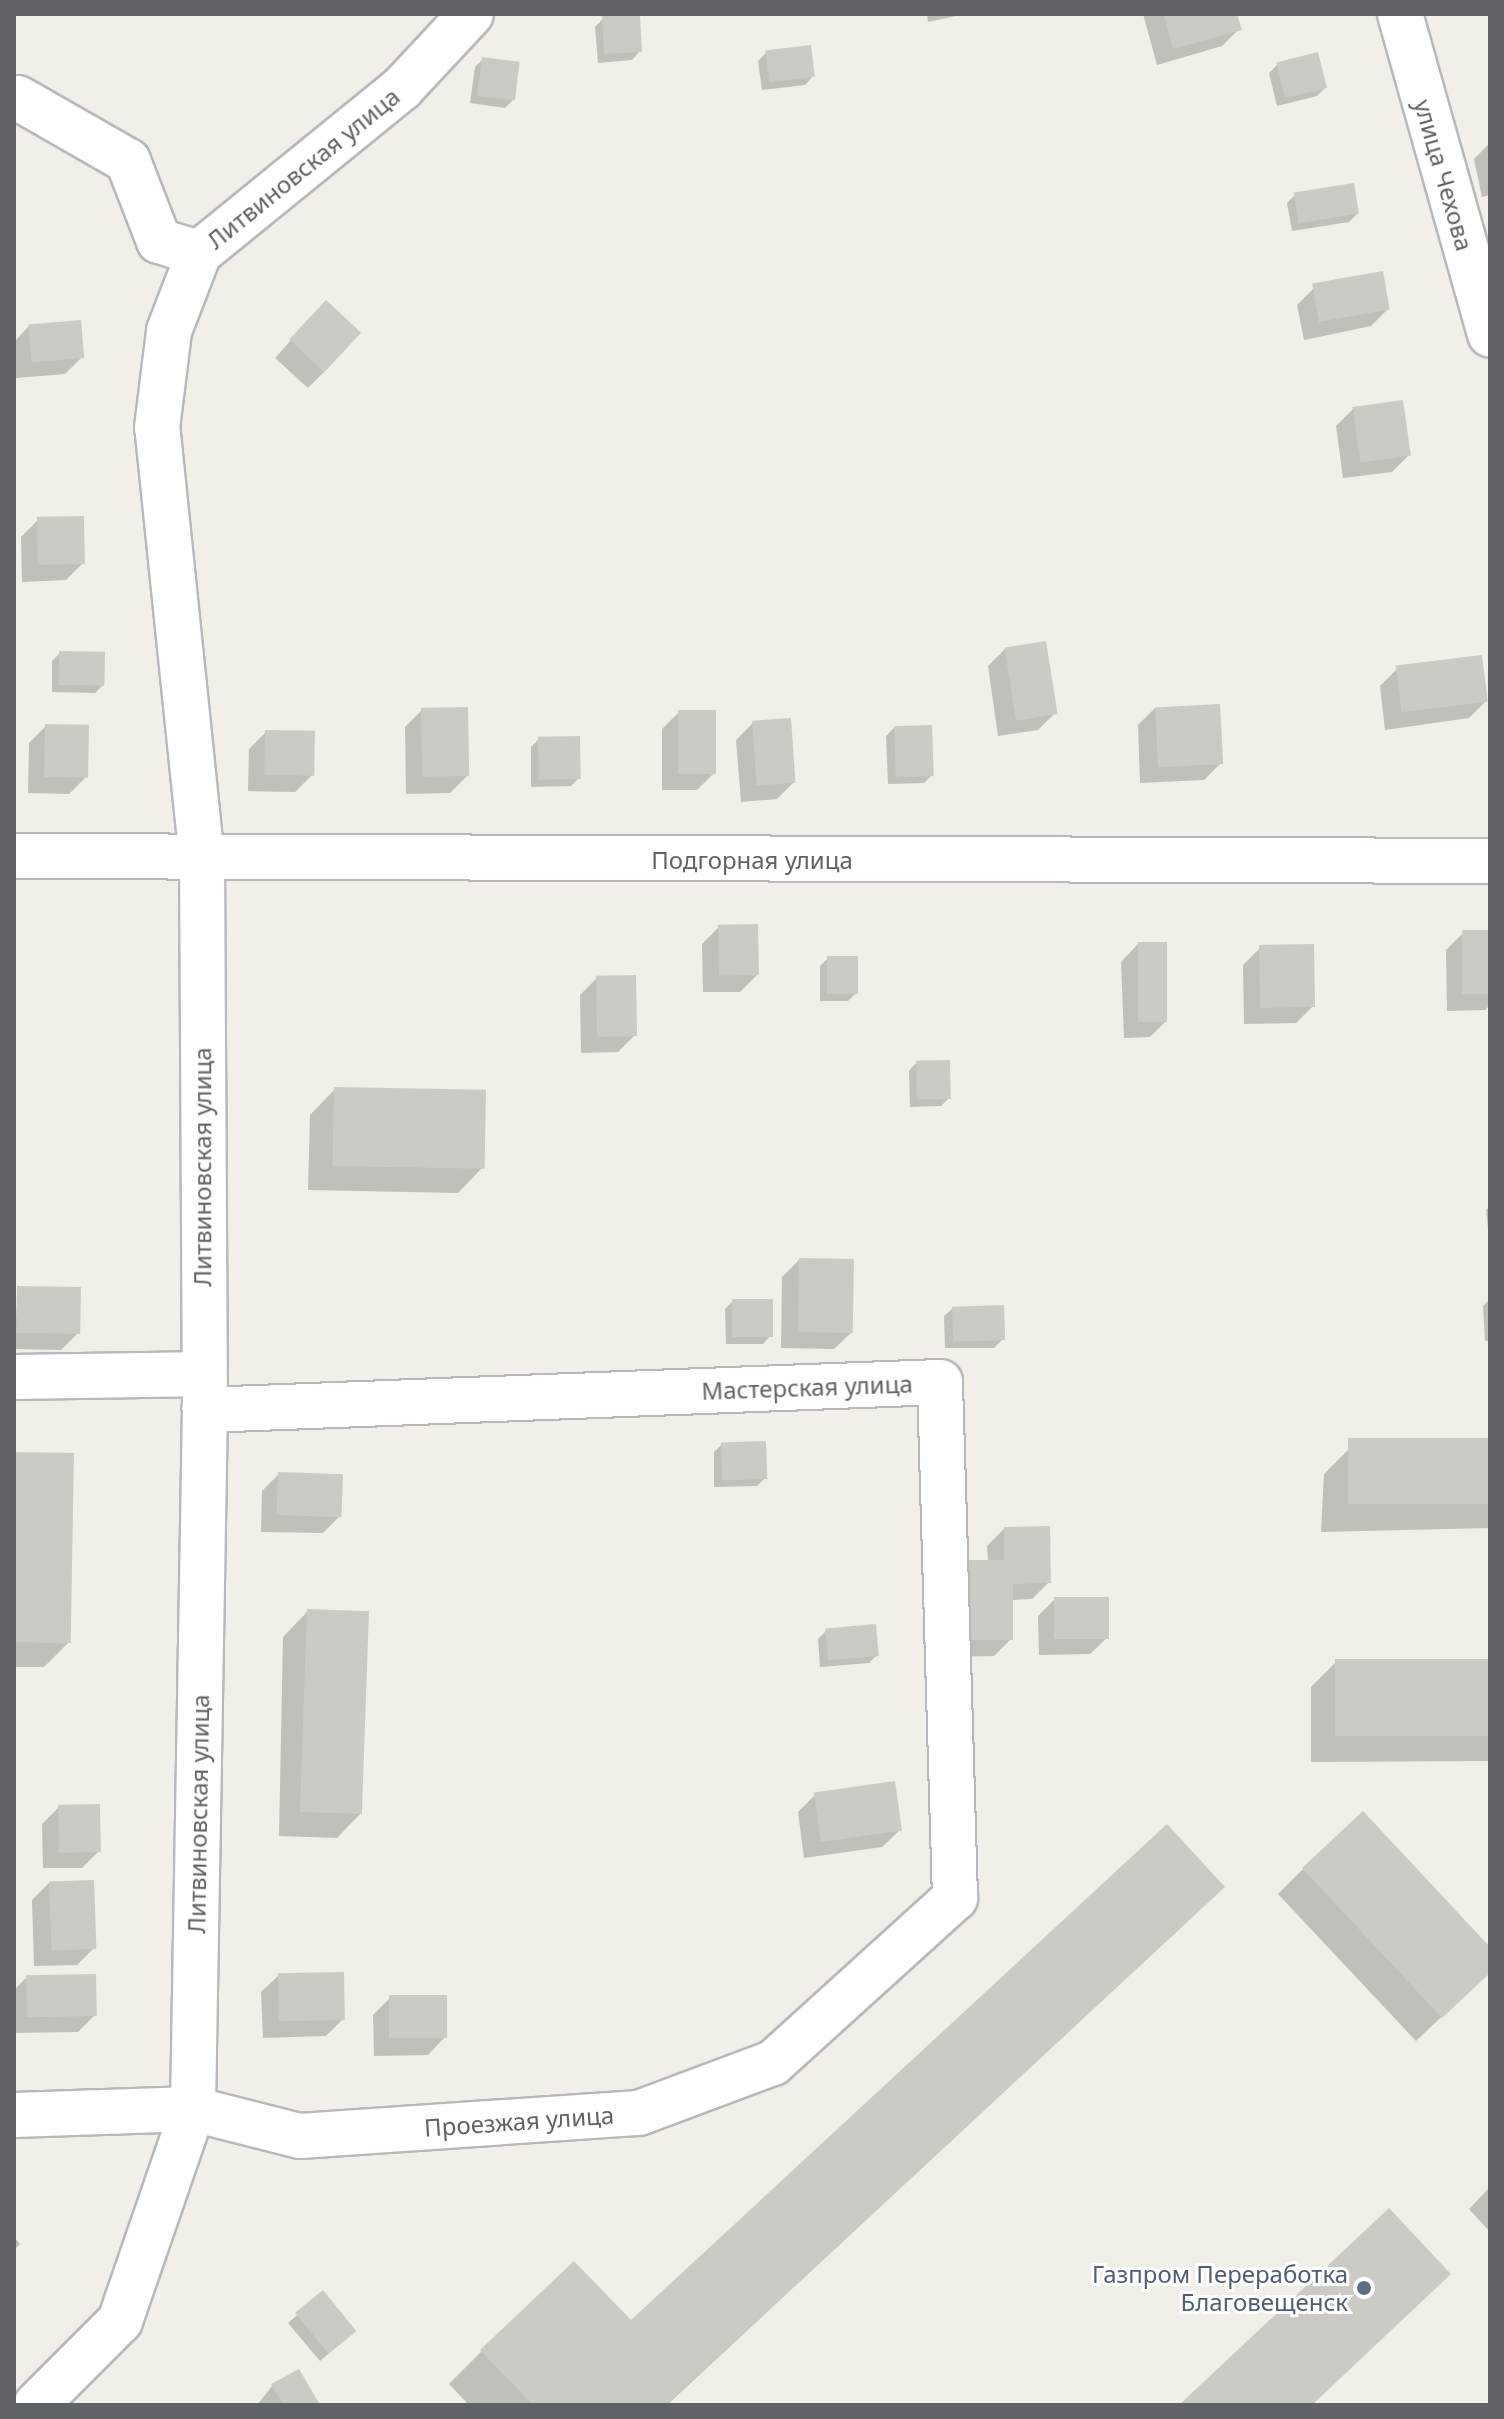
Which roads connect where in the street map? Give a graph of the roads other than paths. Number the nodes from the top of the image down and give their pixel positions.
1 (471, 14) edge
2 (1400, 14) edge
3 (18, 98) dead end
4 (199, 253) junction
5 (1490, 335) edge
6 (14, 856) edge
7 (202, 860) junction
8 (1490, 861) edge
9 (14, 1377) edge
10 (204, 1392) junction
11 (955, 1898) joint
12 (193, 2109) junction
13 (14, 2115) edge
14 (36, 2405) edge

1 - 4 street, Литвиновская улица
2 - 5 street, улица Чехова
3 - 4 street
4 - 7 street, Литвиновская улица
6 - 7 street, Подгорная улица
7 - 8 street, Подгорная улица
7 - 10 street, Литвиновская улица
9 - 10 street, Мастерская улица
10 - 11 street, Мастерская улица
10 - 12 street, Литвиновская улица
11 - 12 street, Проезжая улица
12 - 13 street, Проезжая улица
12 - 14 street, Литвиновская улица

